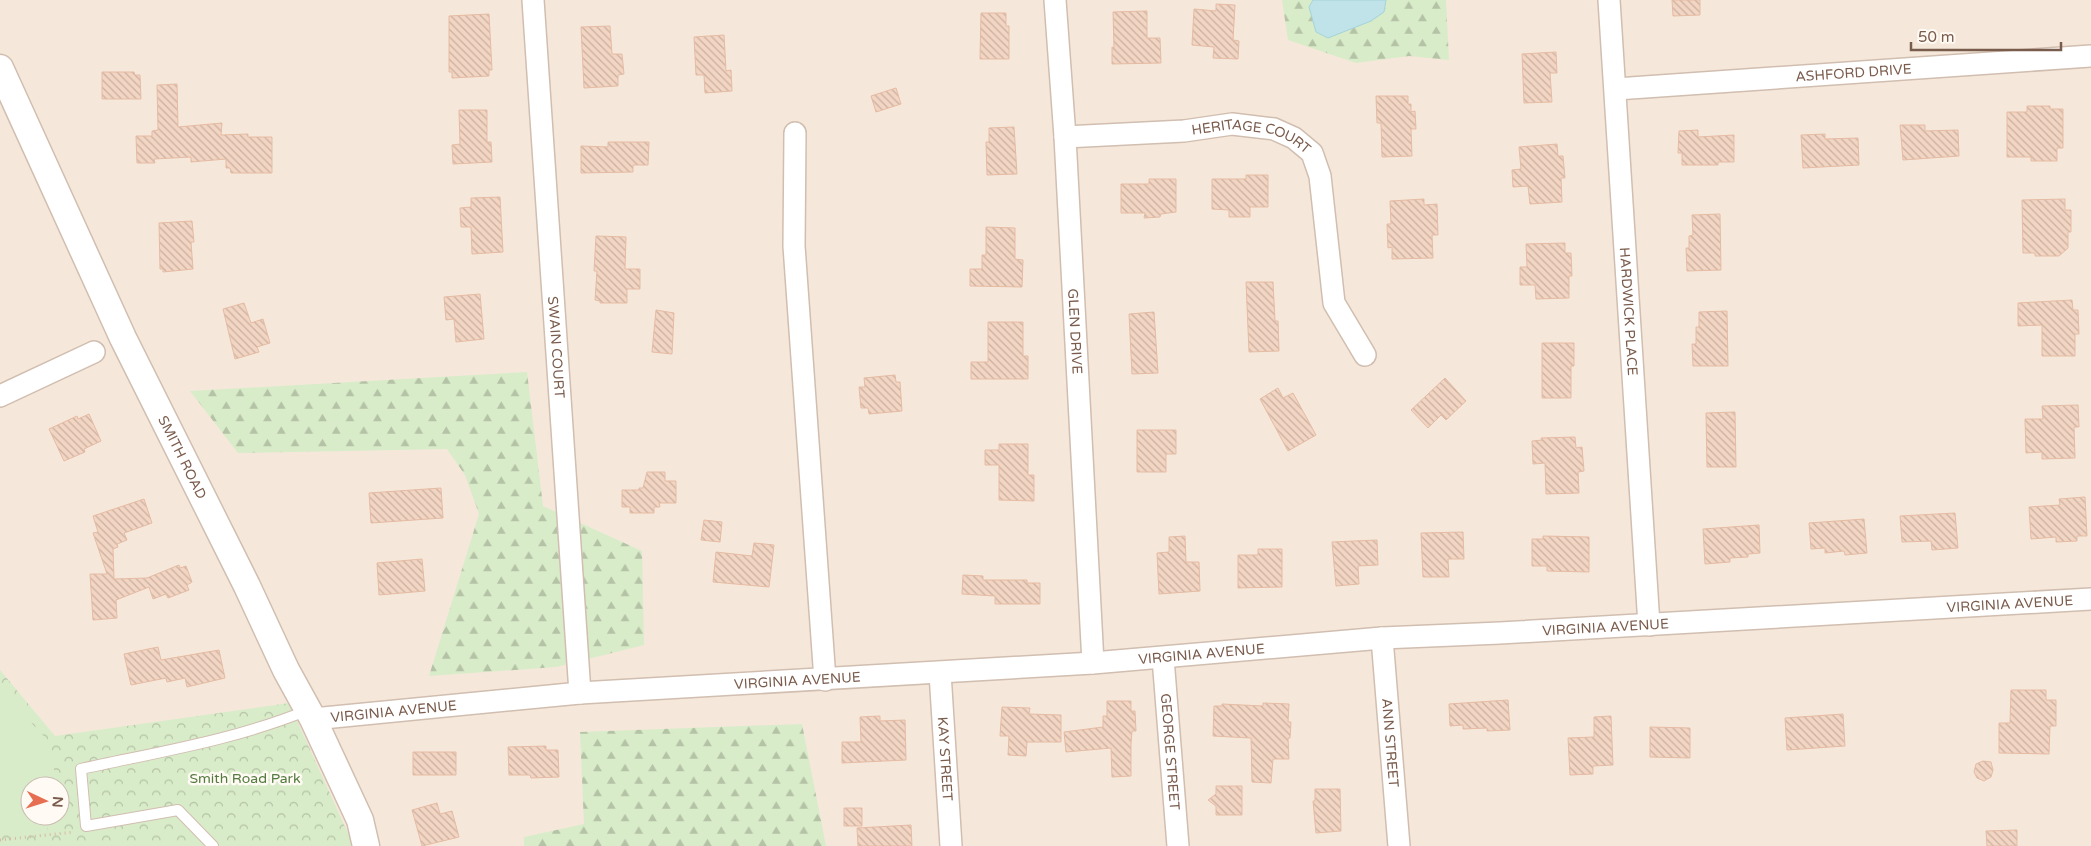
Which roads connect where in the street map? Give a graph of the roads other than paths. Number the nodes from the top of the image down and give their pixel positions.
1 (533, 0) edge
2 (1055, 0) edge
3 (1609, 0) edge
4 (2091, 56) edge
5 (0, 68) edge
6 (1616, 89) junction
7 (795, 133) dead end
8 (1065, 137) junction
9 (94, 352) dead end
10 (1365, 355) dead end
11 (0, 396) edge
12 (2091, 599) edge
13 (1650, 625) junction
14 (1382, 638) junction
15 (1163, 658) junction
16 (1093, 663) junction
17 (940, 673) junction
18 (825, 680) junction
19 (580, 693) junction
20 (310, 714) junction
21 (213, 846) edge
22 (366, 846) edge
23 (951, 846) edge
24 (1178, 846) edge
25 (1399, 846) edge

1 - 19 street, SWAIN COURT
2 - 8 street, GLEN DRIVE
3 - 6 street, HARDWICK PLACE
4 - 6 street, ASHFORD DRIVE
5 - 20 street, SMITH ROAD
6 - 13 street, HARDWICK PLACE
7 - 18 street
8 - 10 street, HERITAGE COURT
8 - 16 street, GLEN DRIVE
9 - 11 street
12 - 13 street, VIRGINIA AVENUE
13 - 14 street, VIRGINIA AVENUE
14 - 15 street, VIRGINIA AVENUE
14 - 25 street, ANN STREET
15 - 16 street, VIRGINIA AVENUE
15 - 24 street, GEORGE STREET
16 - 17 street, VIRGINIA AVENUE
17 - 18 street, VIRGINIA AVENUE
17 - 23 street, KAY STREET
18 - 19 street, VIRGINIA AVENUE
19 - 20 street, VIRGINIA AVENUE
20 - 21 lane
20 - 22 street, SMITH ROAD

